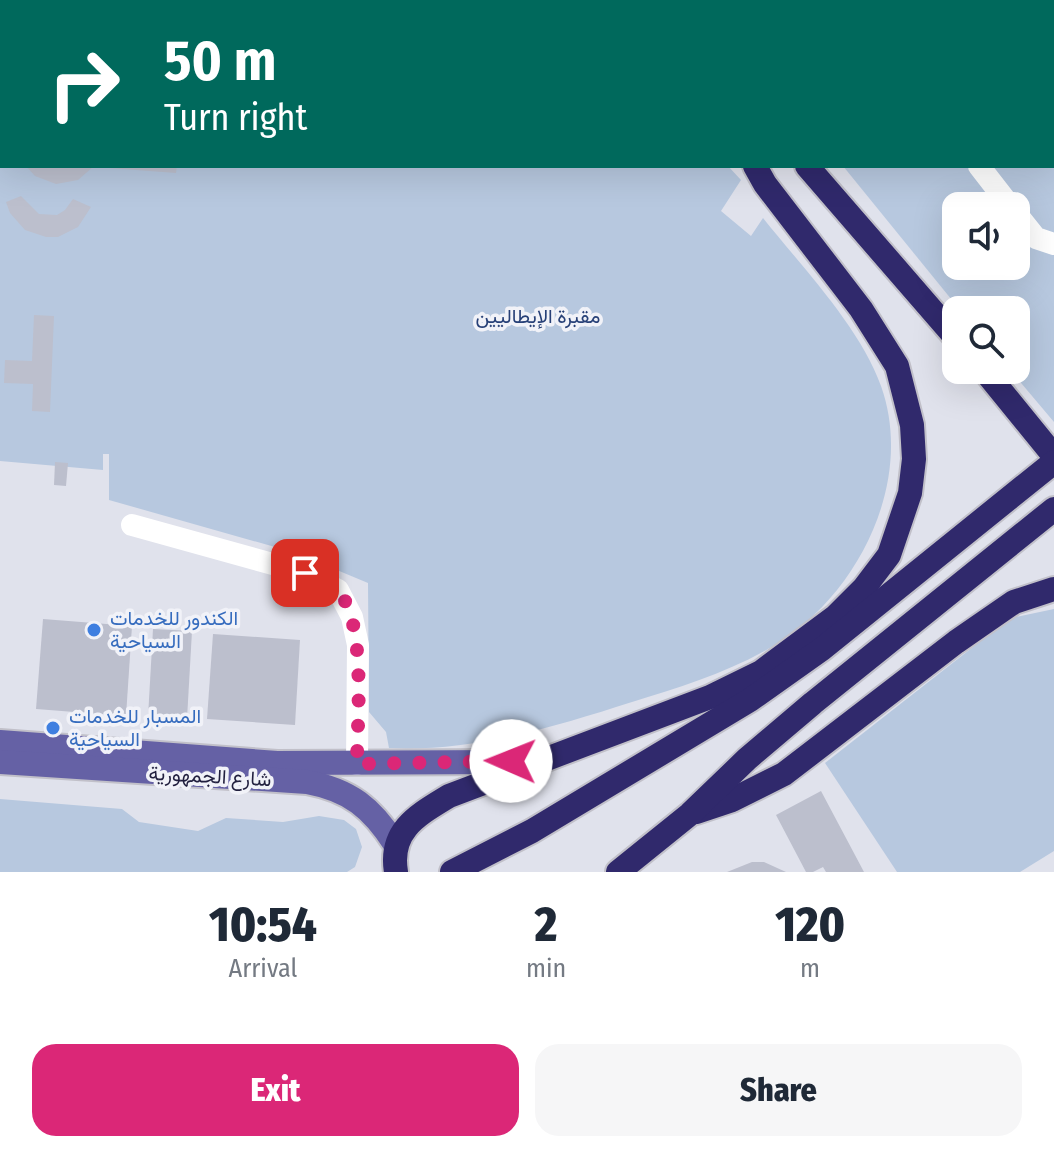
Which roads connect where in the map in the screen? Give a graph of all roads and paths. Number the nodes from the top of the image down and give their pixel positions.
1 (756, 168) edge
2 (809, 168) edge
3 (981, 168) edge
4 (999, 192) edge
5 (1030, 230) edge
6 (1054, 244) edge
7 (942, 322) edge
8 (995, 384) edge
9 (1054, 459) edge
10 (1054, 509) edge
11 (132, 525) dead end
12 (889, 555) junction
13 (1054, 589) edge
14 (867, 612) junction
15 (750, 700) junction
16 (657, 716) junction
17 (0, 742) edge
18 (0, 762) edge
19 (537, 762) junction
20 (357, 764) junction
21 (690, 814) junction
22 (391, 863) edge
23 (452, 872) edge
24 (618, 872) edge

1 - 12 highway
2 - 7 highway
3 - 4 street
5 - 6 street
8 - 9 highway
9 - 14 highway
10 - 21 highway
11 - 20 street
12 - 14 highway
12 - 16 highway
13 - 21 highway
14 - 15 highway
15 - 16 highway
15 - 23 highway
16 - 19 highway
17 - 20 main road, شارع الجمهورية
18 - 22 main road, شارع الجمهورية
19 - 20 main road, شارع الجمهورية
19 - 22 highway
21 - 24 highway

